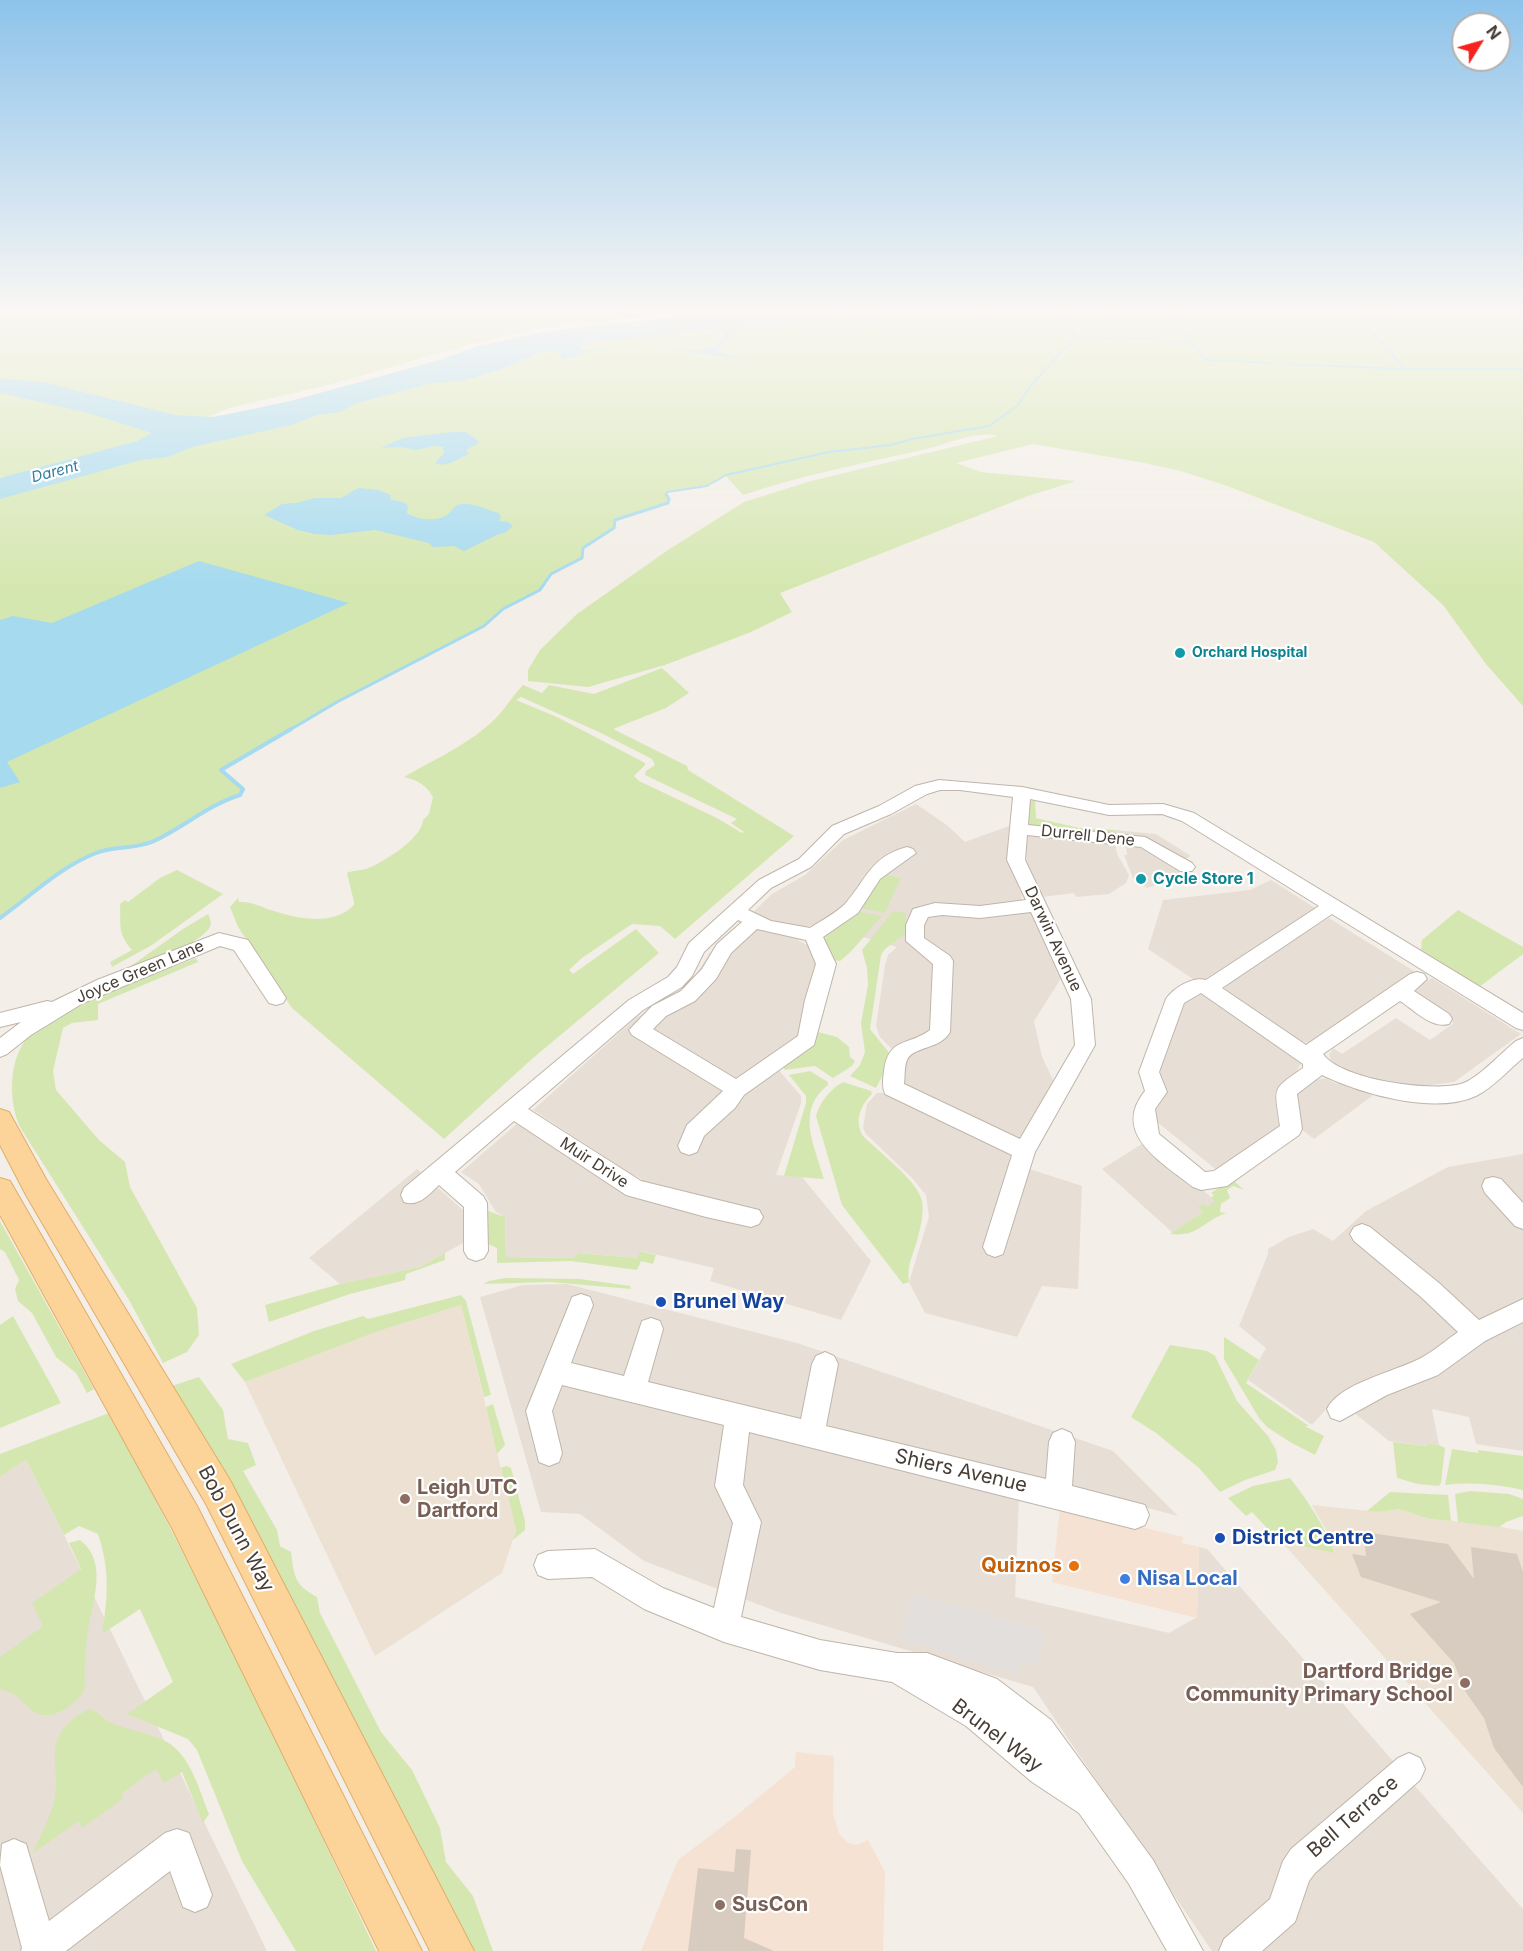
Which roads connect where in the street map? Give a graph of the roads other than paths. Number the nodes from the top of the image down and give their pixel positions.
1 (1022, 792) junction
2 (1019, 829) junction
3 (907, 853) dead end
4 (1186, 867) dead end
5 (1036, 905) junction
6 (1333, 905) junction
7 (735, 911) junction
8 (754, 921) junction
9 (813, 935) junction
10 (1417, 979) dead end
11 (1208, 988) junction
12 (1400, 991) junction
13 (276, 998) dead end
14 (62, 1005) junction
15 (1442, 1019) dead end
16 (0, 1020) edge
17 (1523, 1023) edge
18 (1523, 1046) edge
19 (0, 1048) edge
20 (1313, 1060) junction
21 (736, 1089) junction
22 (513, 1110) junction
23 (0, 1119) edge
24 (689, 1146) dead end
25 (1024, 1151) junction
26 (439, 1172) junction
27 (1493, 1186) dead end
28 (0, 1189) edge
29 (412, 1195) dead end
30 (751, 1217) dead end
31 (1523, 1219) edge
32 (1362, 1234) dead end
33 (995, 1247) dead end
34 (476, 1251) dead end
35 (581, 1305) dead end
36 (1523, 1310) edge
37 (651, 1329) dead end
38 (1476, 1333) junction
39 (825, 1364) dead end
40 (555, 1371) junction
41 (633, 1391) junction
42 (1340, 1409) dead end
43 (738, 1418) junction
44 (811, 1436) junction
45 (1062, 1442) dead end
46 (549, 1453) dead end
47 (1058, 1495) junction
48 (1135, 1515) dead end
49 (548, 1565) dead end
50 (724, 1627) junction
51 (1409, 1769) dead end
52 (14, 1856) dead end
53 (195, 1895) dead end
54 (39, 1950) edge
55 (401, 1951) edge
56 (453, 1951) edge
57 (1186, 1951) edge
58 (1236, 1951) edge

1 - 2 street, Darwin Avenue
1 - 6 street
1 - 7 street
2 - 4 street, Durrell Dene
2 - 5 street, Darwin Avenue
3 - 9 street
5 - 25 street, Darwin Avenue
5 - 25 street
6 - 11 street
6 - 17 street
7 - 8 street
7 - 22 street
8 - 9 street
8 - 21 street
9 - 21 street
10 - 12 street
11 - 20 street
11 - 20 street
12 - 15 street
12 - 20 street
13 - 14 street, Joyce Green Lane
14 - 16 street, Joyce Green Lane
14 - 19 street, Joyce Green Lane
18 - 20 street
21 - 24 street
22 - 26 street
22 - 30 street, Muir Drive
23 - 56 main road, Bob Dunn Way
25 - 33 street, Darwin Avenue
26 - 29 street
26 - 34 street
27 - 31 street
28 - 55 main road
32 - 38 street
35 - 40 street
36 - 38 street
37 - 41 street
38 - 42 street
39 - 44 street
40 - 41 street, Shiers Avenue
40 - 46 street
41 - 43 street, Shiers Avenue
43 - 44 street, Shiers Avenue
43 - 50 street
44 - 47 street, Shiers Avenue
45 - 47 street
47 - 48 street, Shiers Avenue
49 - 50 street, Brunel Way
50 - 57 street, Brunel Way
51 - 58 street, Bell Terrace
52 - 54 street
53 - 54 street

